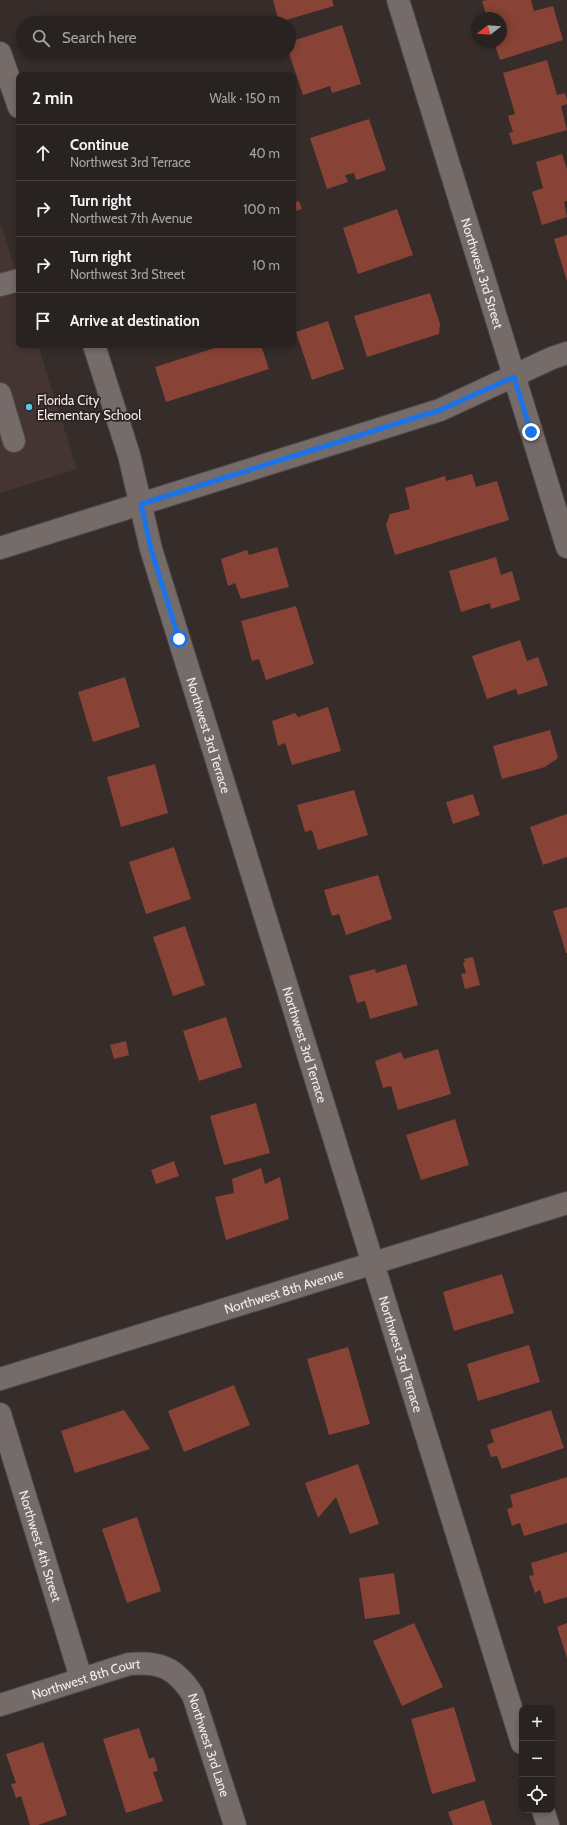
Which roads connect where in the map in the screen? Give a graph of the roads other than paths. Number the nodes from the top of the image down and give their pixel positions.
1 (398, 0) edge
2 (0, 53) edge
3 (16, 98) edge
4 (16, 281) edge
5 (0, 285) edge
6 (95, 348) edge
7 (567, 353) edge
8 (514, 377) junction
9 (0, 394) edge
10 (14, 441) dead end
11 (141, 504) junction
12 (567, 547) edge
13 (0, 548) edge
14 (567, 1202) edge
15 (372, 1263) junction
16 (0, 1379) edge
17 (0, 1414) edge
18 (172, 1670) joint
19 (81, 1678) junction
20 (0, 1705) edge
21 (521, 1741) edge
22 (544, 1813) edge
23 (235, 1825) edge
24 (548, 1825) edge

1 - 8 street, Northwest 3rd Street
2 - 3 street
4 - 5 street
6 - 11 street, Northwest 3rd Terrace
7 - 8 street
8 - 11 street
8 - 12 street, Northwest 3rd Street
9 - 10 street
11 - 13 street
11 - 15 street, Northwest 3rd Terrace
14 - 15 street, Northwest 8th Avenue
15 - 16 street, Northwest 8th Avenue
15 - 21 street, Northwest 3rd Terrace
17 - 19 street, Northwest 4th Street
18 - 19 street, Northwest 8th Court
18 - 23 street, Northwest 3rd Lane
19 - 20 street, Northwest 8th Court
22 - 24 street

